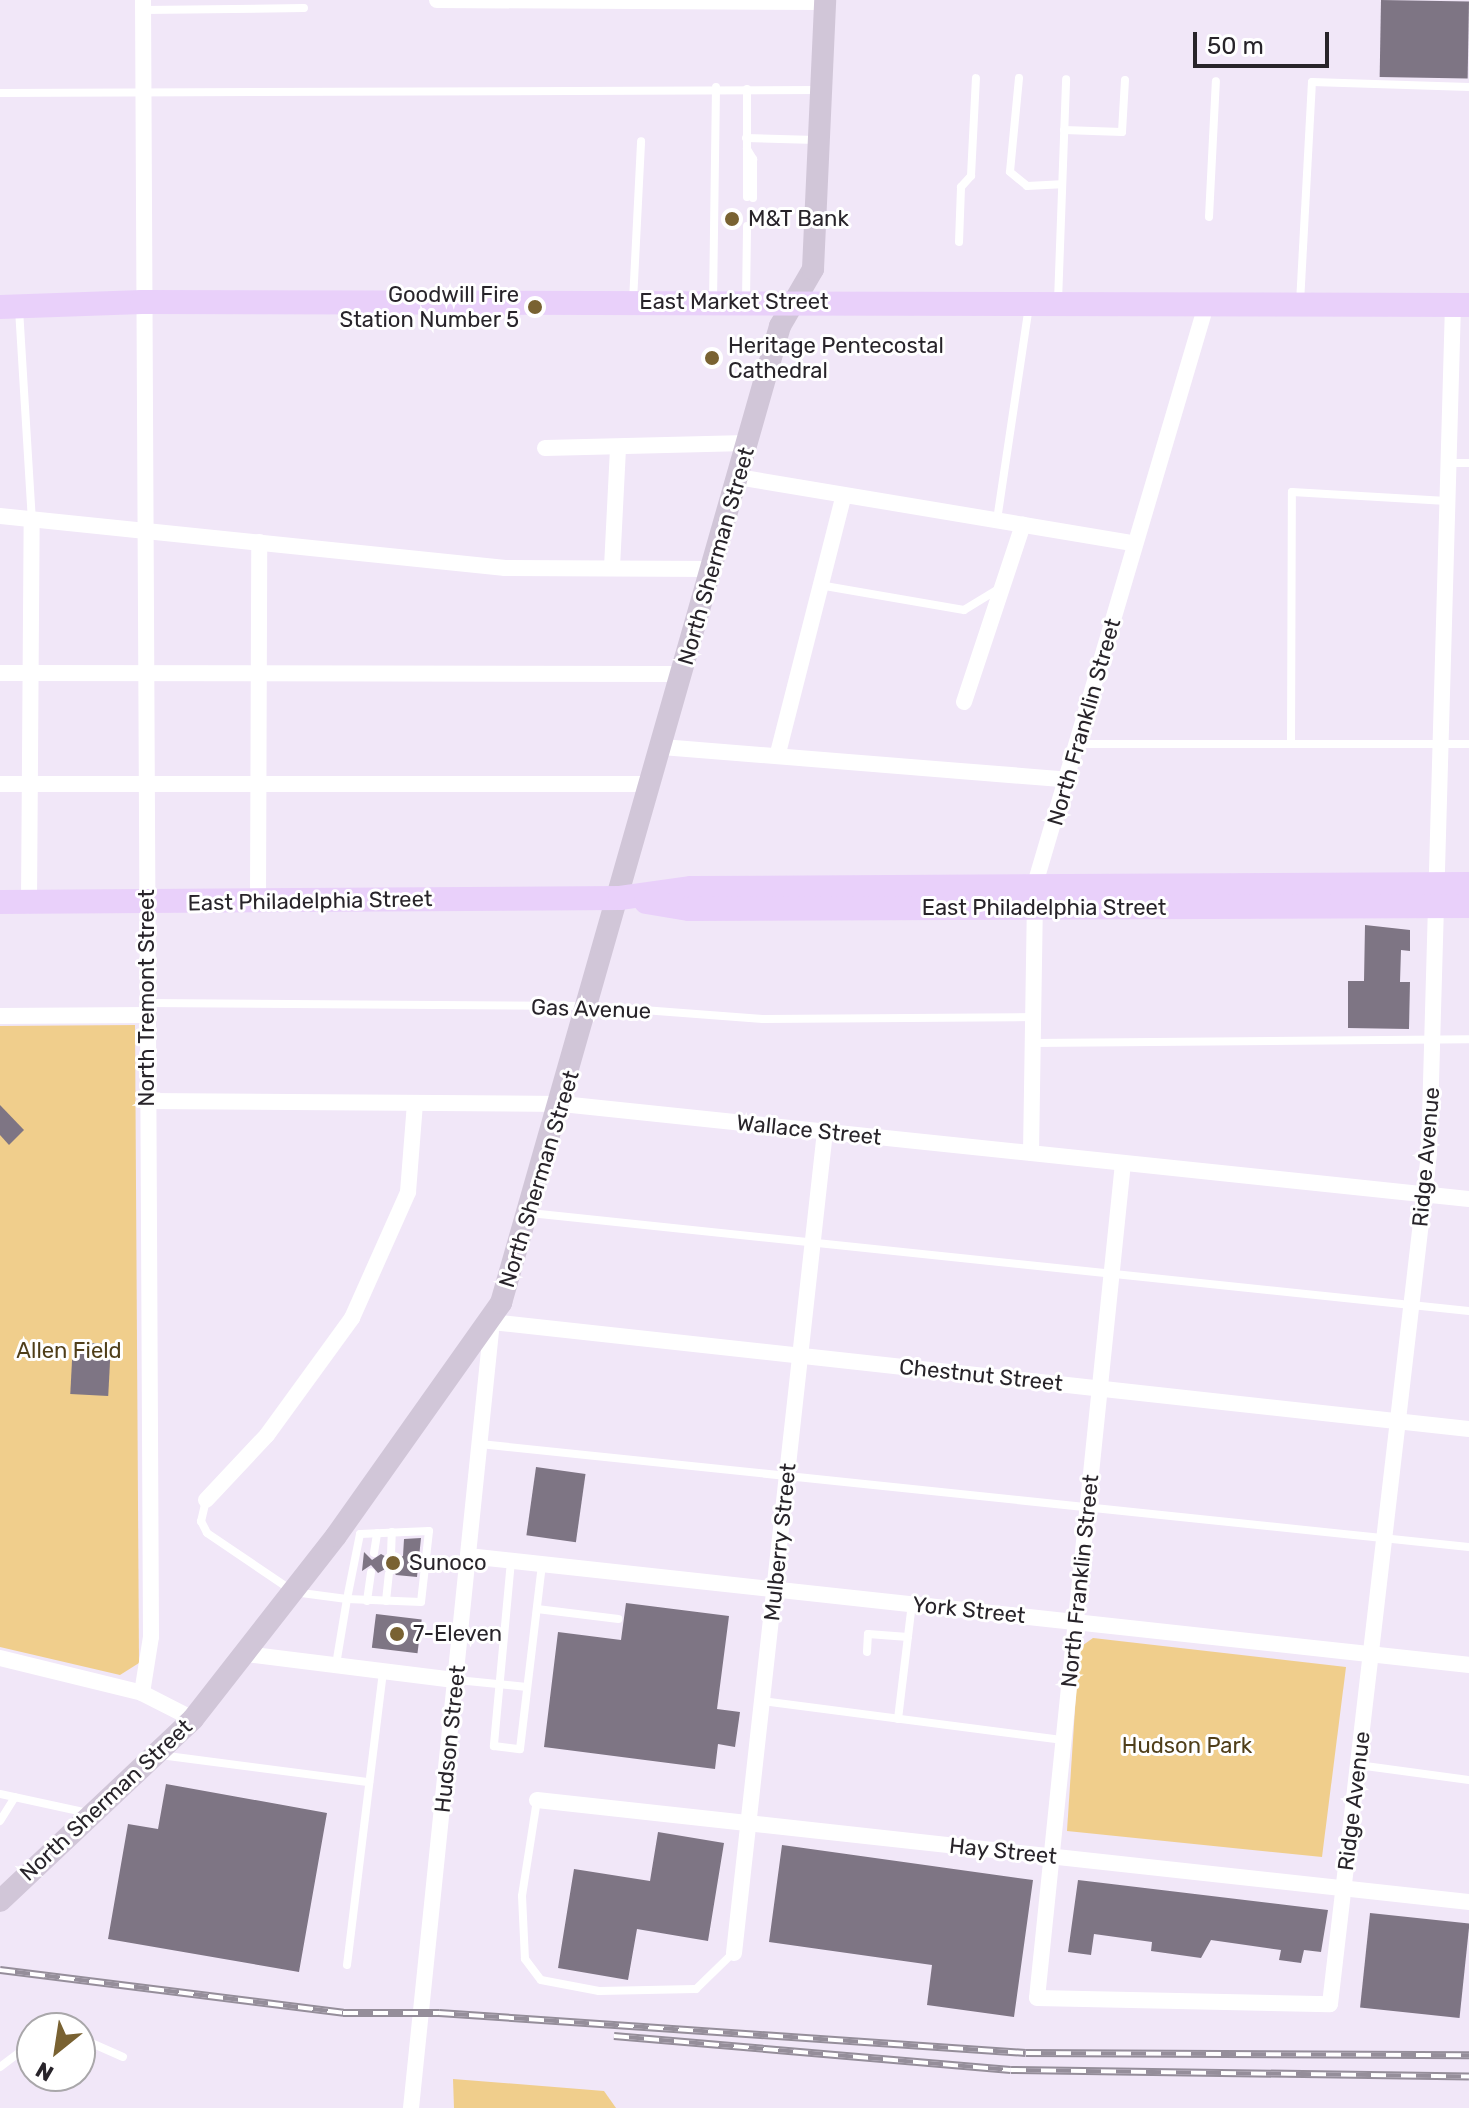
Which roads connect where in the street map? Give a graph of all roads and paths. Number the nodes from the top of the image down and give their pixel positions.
1 (437, 0) edge
2 (825, 1) edge
3 (143, 5) edge
4 (304, 8) dead end
5 (976, 78) dead end
6 (1019, 78) dead end
7 (1066, 79) dead end
8 (1125, 80) dead end
9 (1216, 81) dead end
10 (716, 87) junction
11 (1469, 87) edge
12 (747, 89) junction
13 (822, 90) junction
14 (0, 93) edge
15 (145, 94) junction
16 (1064, 130) junction
17 (821, 140) junction
18 (641, 141) dead end
19 (746, 143) junction
20 (1061, 184) junction
21 (750, 198) dead end
22 (1209, 217) dead end
23 (750, 226) dead end
24 (959, 242) dead end
25 (142, 302) junction
26 (633, 302) junction
27 (713, 302) junction
28 (746, 302) junction
29 (794, 302) junction
30 (1030, 302) junction
31 (1058, 302) junction
32 (1207, 302) junction
33 (1300, 303) junction
34 (1461, 305) edge
35 (9, 306) edge
36 (747, 443) junction
37 (545, 448) dead end
38 (618, 448) junction
39 (1450, 463) junction
40 (1469, 463) edge
41 (738, 477) junction
42 (843, 498) junction
43 (1447, 501) junction
44 (0, 516) edge
45 (32, 519) junction
46 (997, 521) junction
47 (1023, 525) junction
48 (147, 529) junction
49 (259, 542) junction
50 (1133, 543) junction
51 (612, 567) junction
52 (712, 569) junction
53 (1007, 583) junction
54 (825, 586) junction
55 (0, 673) edge
56 (34, 674) junction
57 (683, 674) junction
58 (146, 676) junction
59 (261, 678) junction
60 (964, 702) dead end
61 (1081, 744) junction
62 (1291, 744) junction
63 (1441, 744) junction
64 (1469, 744) edge
65 (662, 747) junction
66 (778, 753) junction
67 (1071, 780) junction
68 (257, 782) junction
69 (0, 784) edge
70 (148, 784) junction
71 (652, 784) junction
72 (34, 785) junction
73 (1469, 884) edge
74 (1438, 895) junction
75 (1035, 896) junction
76 (620, 898) junction
77 (0, 902) edge
78 (29, 902) junction
79 (147, 902) junction
80 (258, 902) junction
81 (1469, 906) edge
82 (590, 1006) junction
83 (148, 1009) junction
84 (0, 1016) edge
85 (1033, 1017) junction
86 (1434, 1036) junction
87 (1469, 1039) edge
88 (1033, 1043) junction
89 (148, 1101) junction
90 (415, 1103) junction
91 (562, 1104) junction
92 (825, 1131) junction
93 (1031, 1153) junction
94 (1123, 1163) junction
95 (1425, 1194) junction
96 (1469, 1199) edge
97 (530, 1213) junction
98 (813, 1243) junction
99 (1112, 1274) junction
100 (1412, 1305) junction
101 (1469, 1311) edge
102 (492, 1322) junction
103 (801, 1356) junction
104 (1100, 1389) junction
105 (1398, 1422) junction
106 (1469, 1429) edge
107 (480, 1444) junction
108 (787, 1476) junction
109 (206, 1500) joint
110 (1087, 1507) junction
111 (392, 1532) junction
112 (377, 1533) junction
113 (360, 1534) junction
114 (336, 1536) junction
115 (1384, 1538) junction
116 (1469, 1547) edge
117 (374, 1553) dead end
118 (391, 1555) dead end
119 (468, 1556) junction
120 (511, 1561) junction
121 (542, 1564) junction
122 (371, 1572) dead end
123 (389, 1574) dead end
124 (774, 1589) junction
125 (294, 1592) junction
126 (347, 1599) junction
127 (367, 1601) junction
128 (386, 1601) junction
129 (912, 1604) junction
130 (537, 1609) junction
131 (618, 1619) dead end
132 (1076, 1622) junction
133 (908, 1637) junction
134 (867, 1652) dead end
135 (246, 1654) junction
136 (1371, 1654) junction
137 (0, 1658) edge
138 (336, 1665) junction
139 (1469, 1665) edge
140 (383, 1671) junction
141 (456, 1680) junction
142 (501, 1685) junction
143 (527, 1687) junction
144 (142, 1693) junction
145 (762, 1701) junction
146 (193, 1719) junction
147 (898, 1719) junction
148 (1063, 1740) junction
149 (160, 1755) junction
150 (1358, 1765) junction
151 (1469, 1780) edge
152 (369, 1782) junction
153 (0, 1794) edge
154 (15, 1797) junction
155 (537, 1800) joint
156 (89, 1814) junction
157 (0, 1821) edge
158 (748, 1823) junction
159 (1052, 1856) junction
160 (1343, 1889) junction
161 (0, 1901) edge
162 (1469, 1902) edge
163 (734, 1953) joint
164 (347, 1965) dead end
165 (1330, 2004) joint
166 (96, 2045) edge
167 (123, 2057) dead end
168 (411, 2108) edge

1 - 2 street
2 - 13 main road, North Sherman Street
3 - 4 lane
3 - 15 street, North Tremont Street
5 - 24 lane
6 - 20 lane
7 - 16 lane
8 - 16 lane
9 - 22 lane
10 - 12 lane
10 - 15 lane
10 - 27 lane
11 - 33 lane
12 - 13 lane
12 - 19 lane
13 - 17 main road, North Sherman Street
14 - 15 lane
15 - 25 street, North Tremont Street
16 - 20 lane
17 - 19 lane
17 - 29 main road, North Sherman Street
18 - 26 lane
19 - 21 lane
20 - 31 lane
23 - 28 lane
25 - 26 main road, East Market Street
25 - 35 main road, East Market Street
25 - 48 street, North Tremont Street
26 - 27 main road, East Market Street
27 - 28 main road, East Market Street
28 - 29 main road, East Market Street
29 - 30 main road, East Market Street
29 - 36 main road, North Sherman Street
30 - 31 main road, East Market Street
30 - 46 lane
31 - 32 main road, East Market Street
32 - 33 main road, East Market Street
32 - 50 street, North Franklin Street
33 - 34 main road, East Market Street
34 - 39 street, Ridge Avenue
35 - 45 lane
36 - 38 street
36 - 41 main road, North Sherman Street
37 - 38 street
38 - 51 street
39 - 40 lane
39 - 43 street, Ridge Avenue
41 - 42 street
41 - 52 main road, North Sherman Street
42 - 46 street
42 - 54 street
43 - 62 lane
43 - 63 street, Ridge Avenue
44 - 45 street
45 - 48 street
45 - 56 street
46 - 47 street
47 - 50 street
47 - 53 street
48 - 49 street
48 - 58 street, North Tremont Street
49 - 51 street
49 - 59 street
50 - 61 street, North Franklin Street
51 - 52 street
52 - 57 main road, North Sherman Street
53 - 54 lane
53 - 60 street
54 - 66 street
55 - 56 street
56 - 58 street
56 - 72 street
57 - 59 street
57 - 65 main road, North Sherman Street
58 - 59 street
58 - 70 street, North Tremont Street
59 - 68 street
61 - 62 lane
61 - 67 street, North Franklin Street
62 - 63 lane
63 - 64 lane
63 - 74 street, Ridge Avenue
65 - 66 street
65 - 71 main road, North Sherman Street
66 - 67 street
67 - 75 street, North Franklin Street
68 - 70 street
68 - 71 street
68 - 80 street
69 - 72 street
70 - 72 street
70 - 79 street, North Tremont Street
71 - 76 main road, North Sherman Street
72 - 78 street
73 - 74 main road, East Philadelphia Street
74 - 75 main road, East Philadelphia Street
74 - 81 main road, East Philadelphia Street
74 - 86 street, Ridge Avenue
75 - 76 main road, East Philadelphia Street
75 - 85 street, North Franklin Street
76 - 80 main road, East Philadelphia Street
76 - 82 main road, North Sherman Street
77 - 78 main road, East Philadelphia Street
78 - 79 main road, East Philadelphia Street
79 - 80 main road, East Philadelphia Street
79 - 83 street, North Tremont Street
82 - 83 lane, Gas Avenue
82 - 85 lane, Gas Avenue
82 - 91 main road, North Sherman Street
83 - 84 street, Gas Avenue
83 - 89 street, North Tremont Street
85 - 88 street, North Franklin Street
86 - 87 lane
86 - 88 lane
86 - 95 street, Ridge Avenue
88 - 93 street, North Franklin Street
89 - 90 street, Wallace Street
89 - 144 street, North Tremont Street
90 - 91 street, Wallace Street
90 - 109 street
91 - 92 street, Wallace Street
91 - 97 main road, North Sherman Street
92 - 93 street, Wallace Street
92 - 98 street, Mulberry Street
93 - 94 street, Wallace Street
94 - 95 street, Wallace Street
94 - 99 street, North Franklin Street
95 - 96 street, Wallace Street
95 - 100 street, Ridge Avenue
97 - 98 lane
97 - 102 main road, North Sherman Street
98 - 99 lane
98 - 103 street, Mulberry Street
99 - 100 lane
99 - 104 street, North Franklin Street
100 - 101 lane
100 - 105 street, Ridge Avenue
102 - 103 street, Chestnut Street
102 - 107 street, Hudson Street
102 - 114 main road, North Sherman Street
103 - 104 street, Chestnut Street
103 - 108 street, Mulberry Street
104 - 105 street, Chestnut Street
104 - 110 street, North Franklin Street
105 - 106 street, Chestnut Street
105 - 115 street, Ridge Avenue
107 - 108 lane
107 - 119 street, Hudson Street
108 - 110 lane
108 - 124 street, Mulberry Street
109 - 125 lane
110 - 115 lane
110 - 132 street, North Franklin Street
111 - 112 lane
111 - 118 lane
111 - 128 lane
112 - 113 lane
112 - 117 lane
113 - 114 lane
113 - 126 lane
114 - 125 main road, North Sherman Street
115 - 116 lane
115 - 136 street, Ridge Avenue
119 - 120 street, York Street
119 - 141 street, Hudson Street
120 - 121 street, York Street
120 - 142 lane
121 - 124 street, York Street
121 - 130 lane
122 - 127 lane
123 - 128 lane
124 - 129 street, York Street
124 - 145 street, Mulberry Street
125 - 126 lane
125 - 135 main road, North Sherman Street
126 - 127 lane
126 - 138 lane
127 - 128 lane
129 - 132 street, York Street
129 - 133 lane
130 - 131 lane
130 - 143 lane
132 - 136 street, York Street
132 - 148 street, North Franklin Street
133 - 134 lane
133 - 147 lane
135 - 138 street
135 - 146 main road, North Sherman Street
136 - 139 street, York Street
136 - 150 street, Ridge Avenue
137 - 144 street
138 - 140 street
140 - 141 street
140 - 152 lane
141 - 142 lane
141 - 168 street, Hudson Street
142 - 143 lane
142 - 143 lane
144 - 146 street
145 - 147 lane
145 - 158 street, Mulberry Street
146 - 149 main road, North Sherman Street
147 - 148 lane
148 - 159 street, North Franklin Street
149 - 152 lane
149 - 156 main road, North Sherman Street
150 - 151 lane
150 - 160 street, Ridge Avenue
152 - 164 lane
153 - 154 lane
154 - 156 lane
154 - 157 lane
155 - 158 street, Hay Street
155 - 163 lane
156 - 161 main road, North Sherman Street
158 - 159 street, Hay Street
158 - 163 street, Mulberry Street
159 - 160 street, Hay Street
159 - 165 street, North Franklin Street
160 - 162 street, Hay Street
160 - 165 street, Ridge Avenue
166 - 167 lane

